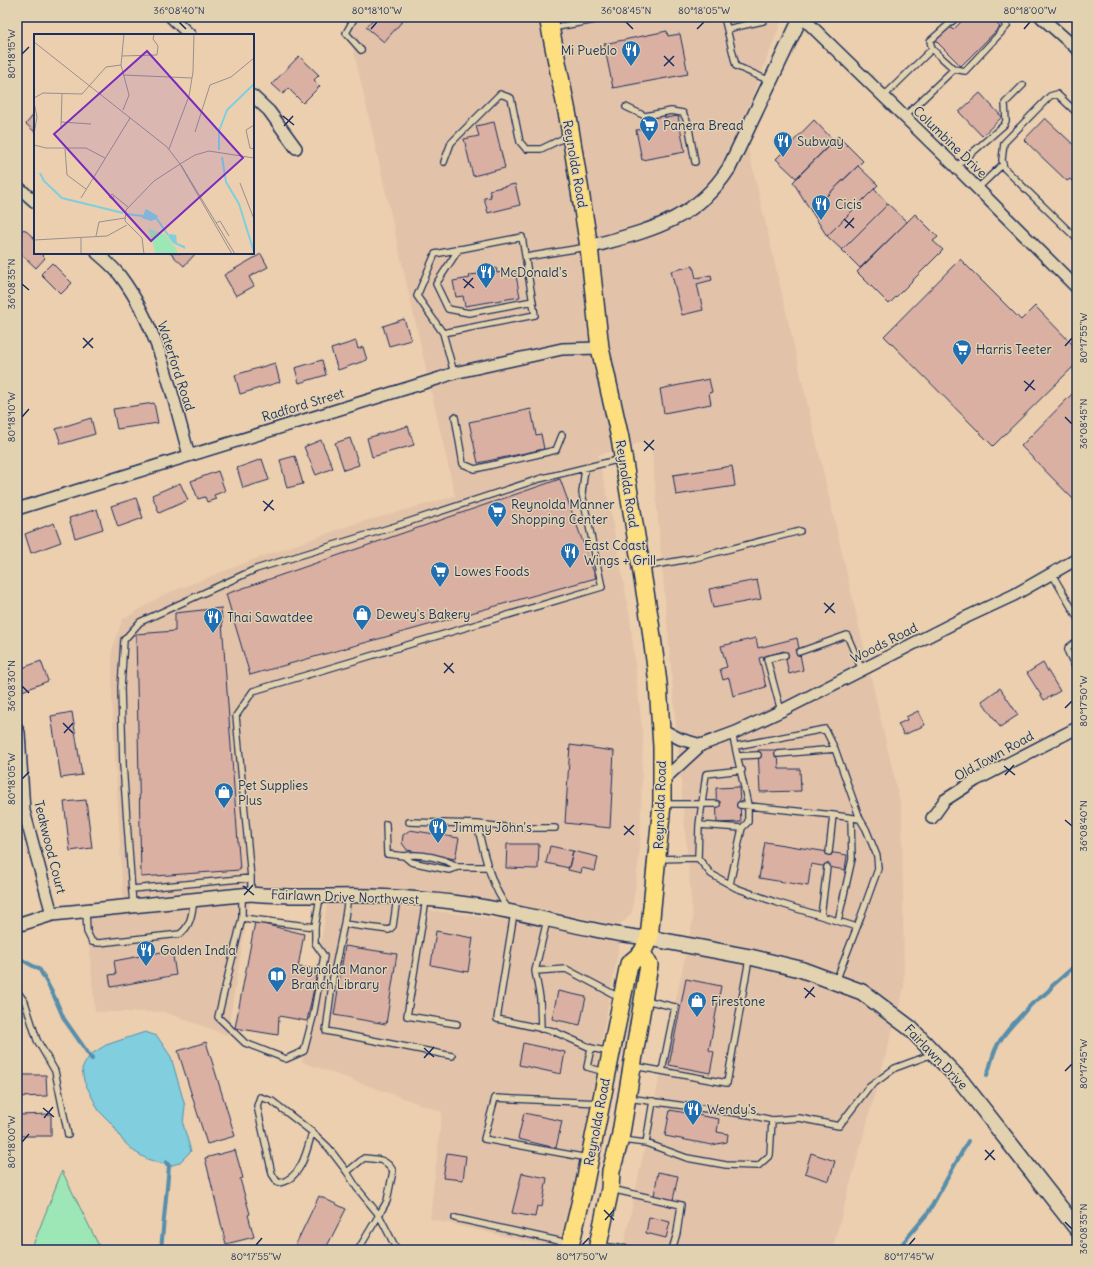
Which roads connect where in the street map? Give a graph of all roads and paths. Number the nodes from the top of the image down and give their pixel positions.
1 (171, 17) edge
2 (354, 17) edge
3 (612, 17) edge
4 (724, 17) edge
5 (801, 17) edge
6 (957, 17) edge
7 (998, 17) edge
8 (1041, 17) edge
9 (582, 19) edge
10 (763, 21) dead end
11 (549, 22) edge
12 (727, 29) junction
13 (189, 34) edge
14 (1076, 47) edge
15 (932, 49) junction
16 (361, 50) dead end
17 (954, 70) junction
18 (771, 81) junction
19 (1023, 84) dead end
20 (254, 97) edge
21 (883, 97) junction
22 (626, 107) dead end
23 (1077, 113) edge
24 (904, 117) junction
25 (570, 135) junction
26 (296, 148) dead end
27 (444, 162) dead end
28 (695, 162) dead end
29 (1003, 164) junction
30 (956, 167) junction
31 (17, 186) edge
32 (978, 188) junction
33 (34, 201) edge
34 (1077, 240) edge
35 (589, 247) junction
36 (459, 249) junction
37 (98, 254) edge
38 (526, 257) junction
39 (1075, 282) edge
40 (533, 301) junction
41 (443, 333) junction
42 (600, 348) junction
43 (454, 373) junction
44 (455, 417) dead end
45 (562, 434) dead end
46 (189, 454) junction
47 (623, 459) junction
48 (585, 468) junction
49 (17, 509) edge
50 (800, 531) dead end
51 (1077, 559) edge
52 (641, 567) junction
53 (1052, 574) junction
54 (1077, 617) edge
55 (1077, 641) edge
56 (799, 652) dead end
57 (785, 655) dead end
58 (862, 670) junction
59 (1077, 671) edge
60 (781, 711) junction
61 (1077, 728) edge
62 (17, 729) edge
63 (661, 729) junction
64 (732, 733) junction
65 (701, 745) junction
66 (736, 746) junction
67 (835, 749) junction
68 (778, 754) dead end
69 (758, 755) dead end
70 (738, 756) junction
71 (20, 762) edge
72 (742, 770) junction
73 (662, 780) junction
74 (662, 804) junction
75 (717, 804) dead end
76 (703, 805) junction
77 (740, 805) dead end
78 (748, 805) junction
79 (833, 815) junction
80 (851, 818) junction
81 (932, 818) dead end
82 (860, 819) junction
83 (409, 822) dead end
84 (386, 824) dead end
85 (477, 824) junction
86 (700, 825) junction
87 (555, 828) dead end
88 (742, 828) junction
89 (829, 852) dead end
90 (404, 856) junction
91 (698, 858) junction
92 (658, 859) junction
93 (458, 866) junction
94 (488, 867) junction
95 (827, 867) dead end
96 (251, 878) junction
97 (730, 884) junction
98 (132, 889) junction
99 (246, 894) junction
100 (348, 896) junction
101 (320, 897) junction
102 (397, 897) junction
103 (194, 900) junction
104 (426, 900) junction
105 (133, 906) junction
106 (86, 910) junction
107 (512, 912) junction
108 (52, 914) junction
109 (821, 916) junction
110 (242, 918) junction
111 (547, 920) junction
112 (838, 922) junction
113 (344, 924) junction
114 (17, 925) edge
115 (857, 927) junction
116 (315, 928) junction
117 (646, 946) junction
118 (750, 957) junction
119 (535, 971) junction
120 (836, 981) junction
121 (17, 991) edge
122 (622, 998) junction
123 (643, 1000) junction
124 (457, 1024) dead end
125 (541, 1029) junction
126 (591, 1048) junction
127 (610, 1052) junction
128 (934, 1053) junction
129 (452, 1056) dead end
130 (632, 1065) junction
131 (662, 1071) junction
132 (607, 1072) junction
133 (626, 1098) junction
134 (653, 1101) junction
135 (600, 1103) junction
136 (772, 1120) junction
137 (312, 1132) junction
138 (68, 1135) dead end
139 (620, 1139) junction
140 (646, 1143) junction
141 (590, 1159) junction
142 (348, 1172) junction
143 (610, 1189) junction
144 (379, 1215) junction
145 (455, 1218) dead end
146 (1077, 1229) edge
147 (569, 1247) edge
148 (597, 1248) edge
149 (358, 1250) edge
150 (397, 1250) edge
151 (638, 1250) edge
152 (672, 1250) edge

1 - 13 street
2 - 16 lane
3 - 9 lane
4 - 12 lane
5 - 18 street
5 - 21 street, Columbine Drive
6 - 15 lane
7 - 17 lane
8 - 14 street
9 - 11 lane
10 - 12 lane
11 - 25 main road, Reynolda Road
12 - 18 lane
15 - 17 lane
15 - 21 lane
17 - 24 lane
18 - 35 street
19 - 30 lane
20 - 26 street
21 - 24 street, Columbine Drive
22 - 28 lane
23 - 29 lane
24 - 30 street, Columbine Drive
25 - 27 lane
25 - 35 main road, Reynolda Road
29 - 32 lane
29 - 34 lane
30 - 32 street, Columbine Drive
31 - 33 street
32 - 39 street, Columbine Drive
35 - 38 lane
35 - 42 main road, Reynolda Road
36 - 38 lane
36 - 40 lane
36 - 41 lane
37 - 46 street, Waterford Road
38 - 40 lane
40 - 41 lane
41 - 43 lane
42 - 43 street, Radford Street
42 - 47 main road, Reynolda Road
43 - 46 street, Radford Street
44 - 45 lane
46 - 49 street, Radford Street
47 - 48 lane
47 - 52 main road, Reynolda Road
48 - 96 lane
48 - 98 lane
50 - 52 lane
51 - 53 street, Woods Road
52 - 63 main road, Reynolda Road
53 - 54 lane
53 - 58 street, Woods Road
55 - 59 lane
56 - 58 lane
57 - 60 lane
58 - 60 street, Woods Road
60 - 64 street, Woods Road
61 - 81 street, Old Town Road
62 - 71 street, Teakwood Court
63 - 65 street
63 - 73 main road, Reynolda Road
64 - 65 street, Woods Road
64 - 66 lane
65 - 73 street, Woods Road
66 - 67 lane
66 - 70 lane
67 - 68 lane
67 - 82 lane
69 - 70 lane
70 - 72 lane
71 - 108 street, Teakwood Court
72 - 76 lane
72 - 78 lane
73 - 74 main road, Reynolda Road
74 - 76 lane
74 - 92 main road, Reynolda Road
75 - 76 lane
76 - 86 lane
77 - 78 lane
78 - 79 lane
78 - 88 lane
79 - 80 lane
79 - 89 lane
80 - 82 lane
80 - 112 lane
82 - 115 lane
83 - 85 lane
84 - 90 lane
85 - 87 lane
85 - 94 lane
86 - 88 lane
86 - 91 lane
88 - 97 lane
90 - 93 lane
90 - 93 lane
91 - 92 lane
91 - 97 lane
92 - 117 main road, Reynolda Road
93 - 94 lane
94 - 107 lane
95 - 109 lane
96 - 98 lane
96 - 99 lane
97 - 109 lane
98 - 105 lane
99 - 101 street, Fairlawn Drive Northwest
99 - 103 street, Fairlawn Drive Northwest
99 - 110 lane
100 - 101 street, Fairlawn Drive Northwest
100 - 102 street, Fairlawn Drive Northwest
100 - 113 lane
101 - 116 lane
102 - 104 street, Fairlawn Drive Northwest
102 - 113 lane
103 - 105 street, Fairlawn Drive Northwest
103 - 106 lane
104 - 107 street, Fairlawn Drive Northwest
104 - 124 lane
105 - 106 street, Fairlawn Drive Northwest
106 - 108 street, Fairlawn Drive Northwest
107 - 111 street, Fairlawn Drive Northwest
107 - 125 lane
108 - 114 street, Fairlawn Drive Northwest
109 - 112 lane
110 - 116 lane
110 - 116 lane
111 - 117 street, Fairlawn Drive Northwest
111 - 119 lane
112 - 115 lane
113 - 129 lane
115 - 120 lane
117 - 118 main road, Fairlawn Drive
117 - 122 main road, Reynolda Road
117 - 123 main road, Reynolda Road
118 - 120 main road, Fairlawn Drive
118 - 131 lane
119 - 122 lane
119 - 125 lane
120 - 128 main road, Fairlawn Drive
121 - 138 lane
122 - 127 main road, Reynolda Road
123 - 130 main road, Reynolda Road
123 - 131 lane
125 - 126 lane
126 - 127 lane
126 - 132 lane
127 - 132 main road, Reynolda Road
128 - 136 lane
128 - 146 main road, Fairlawn Drive
130 - 131 lane
130 - 133 main road, Reynolda Road
132 - 135 main road, Reynolda Road
133 - 134 lane
133 - 139 main road, Reynolda Road
134 - 136 lane
134 - 140 lane
135 - 141 main road, Reynolda Road
135 - 141 lane
136 - 140 lane
137 - 137 lane
137 - 142 lane
139 - 140 lane
139 - 143 main road, Reynolda Road
141 - 147 main road, Reynolda Road
142 - 144 lane
142 - 144 lane
143 - 148 main road, Reynolda Road
143 - 152 lane
144 - 149 lane
144 - 150 lane
145 - 147 lane
148 - 151 lane

